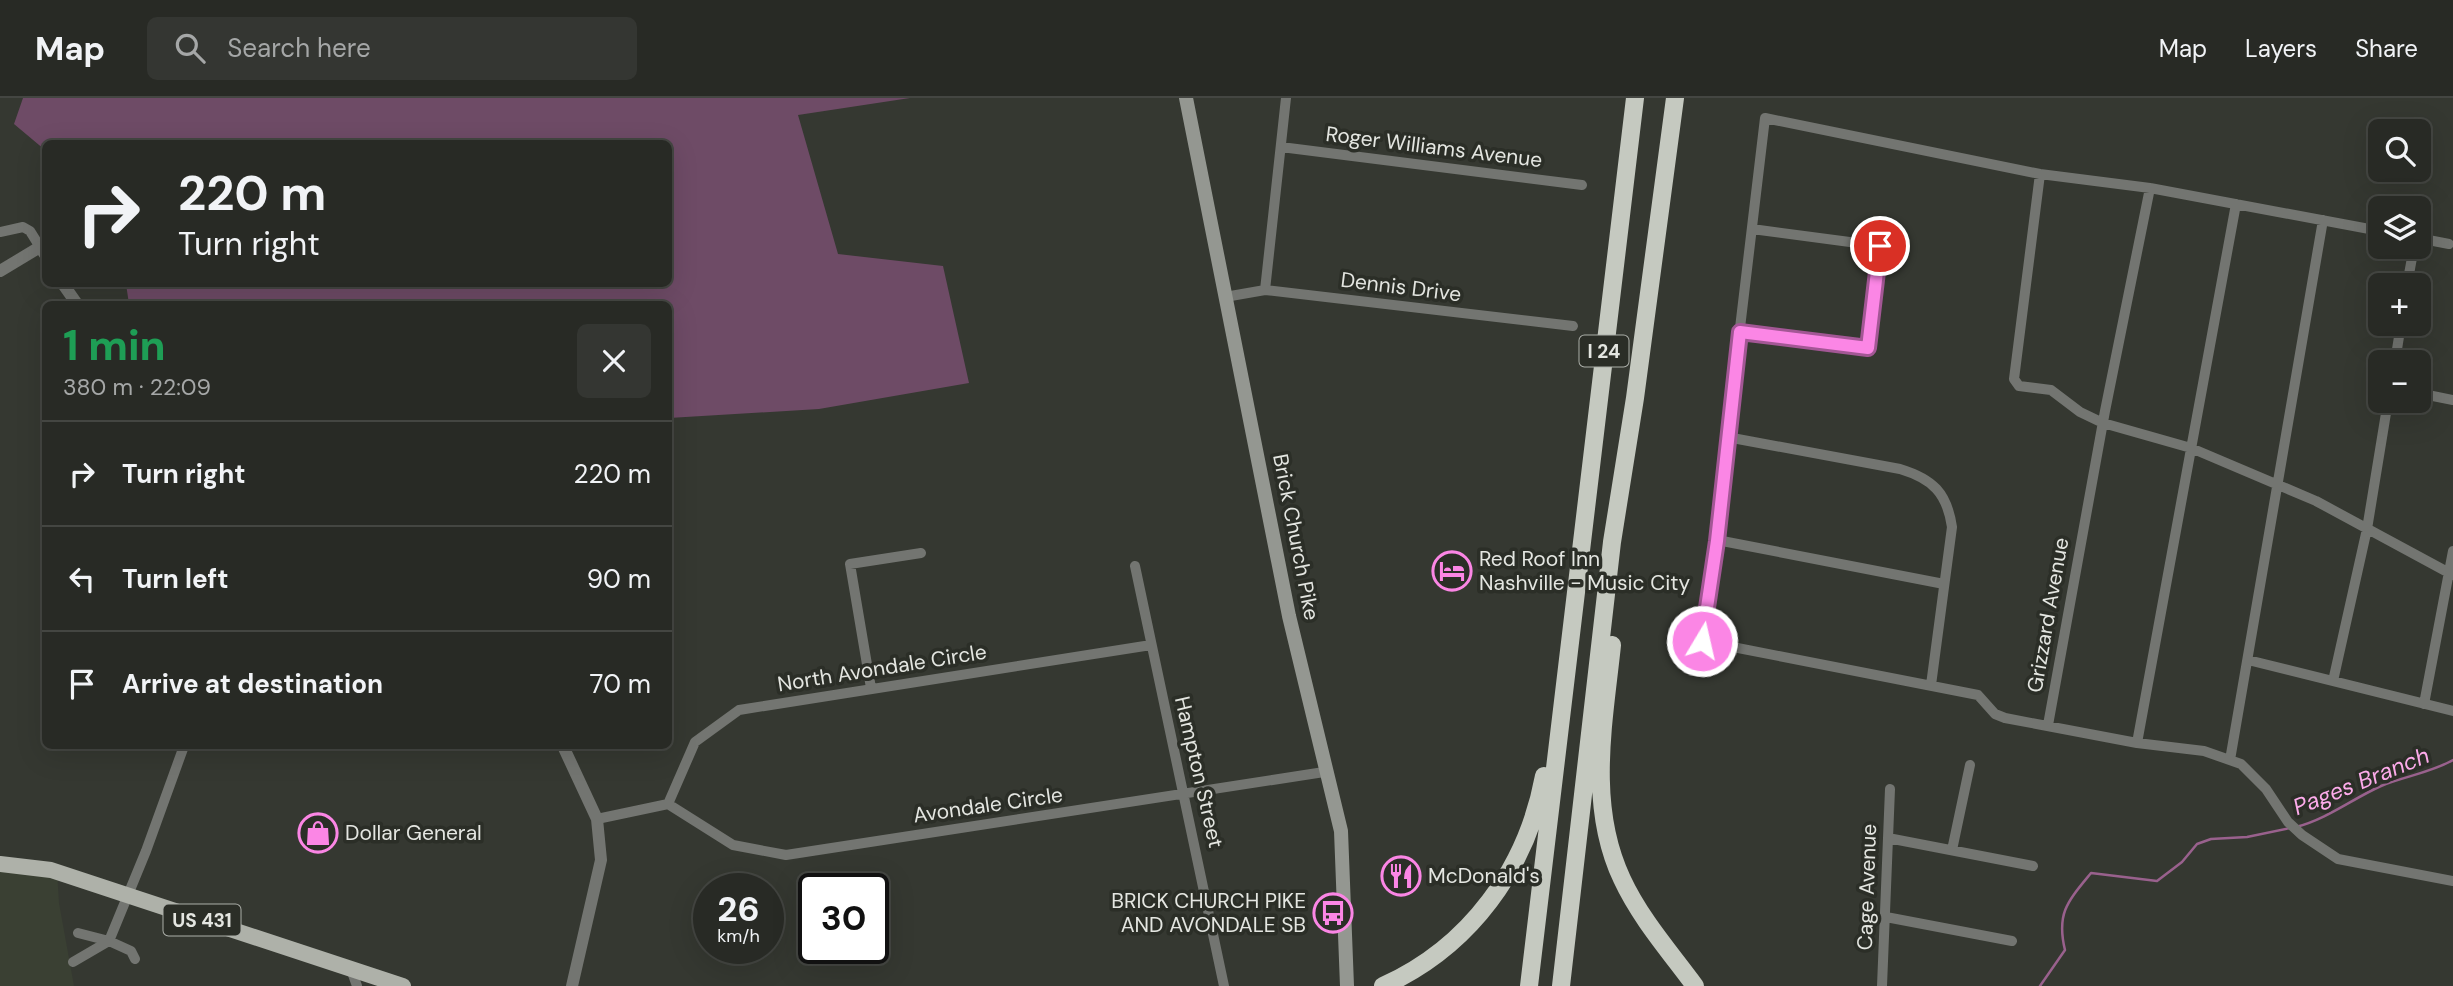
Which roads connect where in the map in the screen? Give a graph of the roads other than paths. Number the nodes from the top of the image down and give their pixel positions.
1 (1186, 98) edge
2 (1286, 98) edge
3 (1635, 98) edge
4 (1675, 98) edge
5 (1281, 147) junction
6 (2040, 174) junction
7 (1582, 185) dead end
8 (2150, 188) junction
9 (2236, 204) junction
10 (2323, 220) junction
11 (1752, 229) junction
12 (2368, 229) edge
13 (0, 232) edge
14 (2431, 241) edge
15 (2449, 244) dead end
16 (42, 246) edge
17 (42, 250) edge
18 (0, 271) edge
19 (1265, 290) junction
20 (1225, 297) junction
21 (1573, 326) dead end
22 (1740, 332) junction
23 (2431, 396) edge
24 (2453, 400) edge
25 (2386, 413) edge
26 (2103, 423) junction
27 (1727, 438) junction
28 (2191, 448) junction
29 (2278, 485) junction
30 (2367, 529) junction
31 (1717, 541) junction
32 (1612, 542) junction
33 (2453, 551) edge
34 (921, 553) dead end
35 (1135, 566) dead end
36 (2451, 574) edge
37 (1944, 584) junction
38 (1576, 603) junction
39 (1150, 645) junction
40 (2248, 660) junction
41 (2333, 681) junction
42 (1931, 685) junction
43 (871, 688) junction
44 (2424, 704) junction
45 (2453, 711) edge
46 (2048, 725) junction
47 (2137, 743) junction
48 (183, 749) edge
49 (564, 749) edge
50 (2230, 760) junction
51 (1970, 765) dead end
52 (1324, 772) junction
53 (1890, 789) dead end
54 (1185, 796) junction
55 (668, 804) junction
56 (597, 819) junction
57 (1888, 838) junction
58 (1952, 850) junction
59 (0, 864) edge
60 (2033, 866) dead end
61 (2453, 881) edge
62 (126, 895) junction
63 (1886, 916) junction
64 (78, 933) dead end
65 (109, 941) junction
66 (2012, 941) dead end
67 (135, 959) dead end
68 (73, 962) dead end
69 (351, 969) junction
70 (357, 986) edge
71 (402, 986) edge
72 (572, 986) edge
73 (1224, 986) edge
74 (1347, 986) edge
75 (1383, 986) edge
76 (1530, 986) edge
77 (1561, 986) edge
78 (1695, 986) edge
79 (1882, 986) edge

1 - 20 main road, Brick Church Pike
2 - 5 street
3 - 38 highway, I 24
4 - 32 highway, I 24
5 - 7 street, Roger Williams Avenue
5 - 19 street
6 - 8 street
6 - 11 street
6 - 26 street
8 - 9 street
8 - 26 street, Grizzard Avenue
9 - 10 street
9 - 28 street
10 - 12 street
10 - 29 street
11 - 22 street
11 - 22 street
13 - 16 street
14 - 15 street
17 - 18 street
19 - 20 street, Dennis Drive
19 - 21 street, Dennis Drive
20 - 52 main road, Brick Church Pike
22 - 27 street
23 - 24 street
25 - 30 street
26 - 28 street
26 - 46 street, Grizzard Avenue
27 - 31 street
27 - 37 street
28 - 29 street
28 - 47 street
29 - 30 street
29 - 40 street
30 - 36 street
30 - 41 street
31 - 37 street
31 - 42 street
32 - 77 highway, I 24
32 - 78 highway
33 - 36 street
34 - 43 street
35 - 39 street, Hampton Street
36 - 44 street
37 - 42 street
38 - 75 highway
38 - 76 highway, I 24
39 - 43 street, North Avondale Circle
39 - 54 street, Hampton Street
40 - 41 street
40 - 50 street
41 - 44 street
42 - 46 street
43 - 55 street, North Avondale Circle
44 - 45 street
46 - 47 street, Grizzard Avenue
47 - 50 street, Grizzard Avenue
48 - 62 street
49 - 56 street
50 - 61 street, Grizzard Avenue
51 - 58 street
52 - 54 street, Avondale Circle
52 - 74 main road, Brick Church Pike
53 - 57 street, Cage Avenue
54 - 55 street, Avondale Circle
54 - 73 street, Hampton Street
55 - 56 street
56 - 72 street
57 - 58 street
57 - 63 street, Cage Avenue
58 - 60 street
59 - 62 main road, US 431
62 - 65 street
62 - 69 main road, US 431
63 - 66 street
63 - 79 street, Cage Avenue
64 - 65 street
65 - 67 street
65 - 68 street
69 - 70 street
69 - 71 main road, US 431

